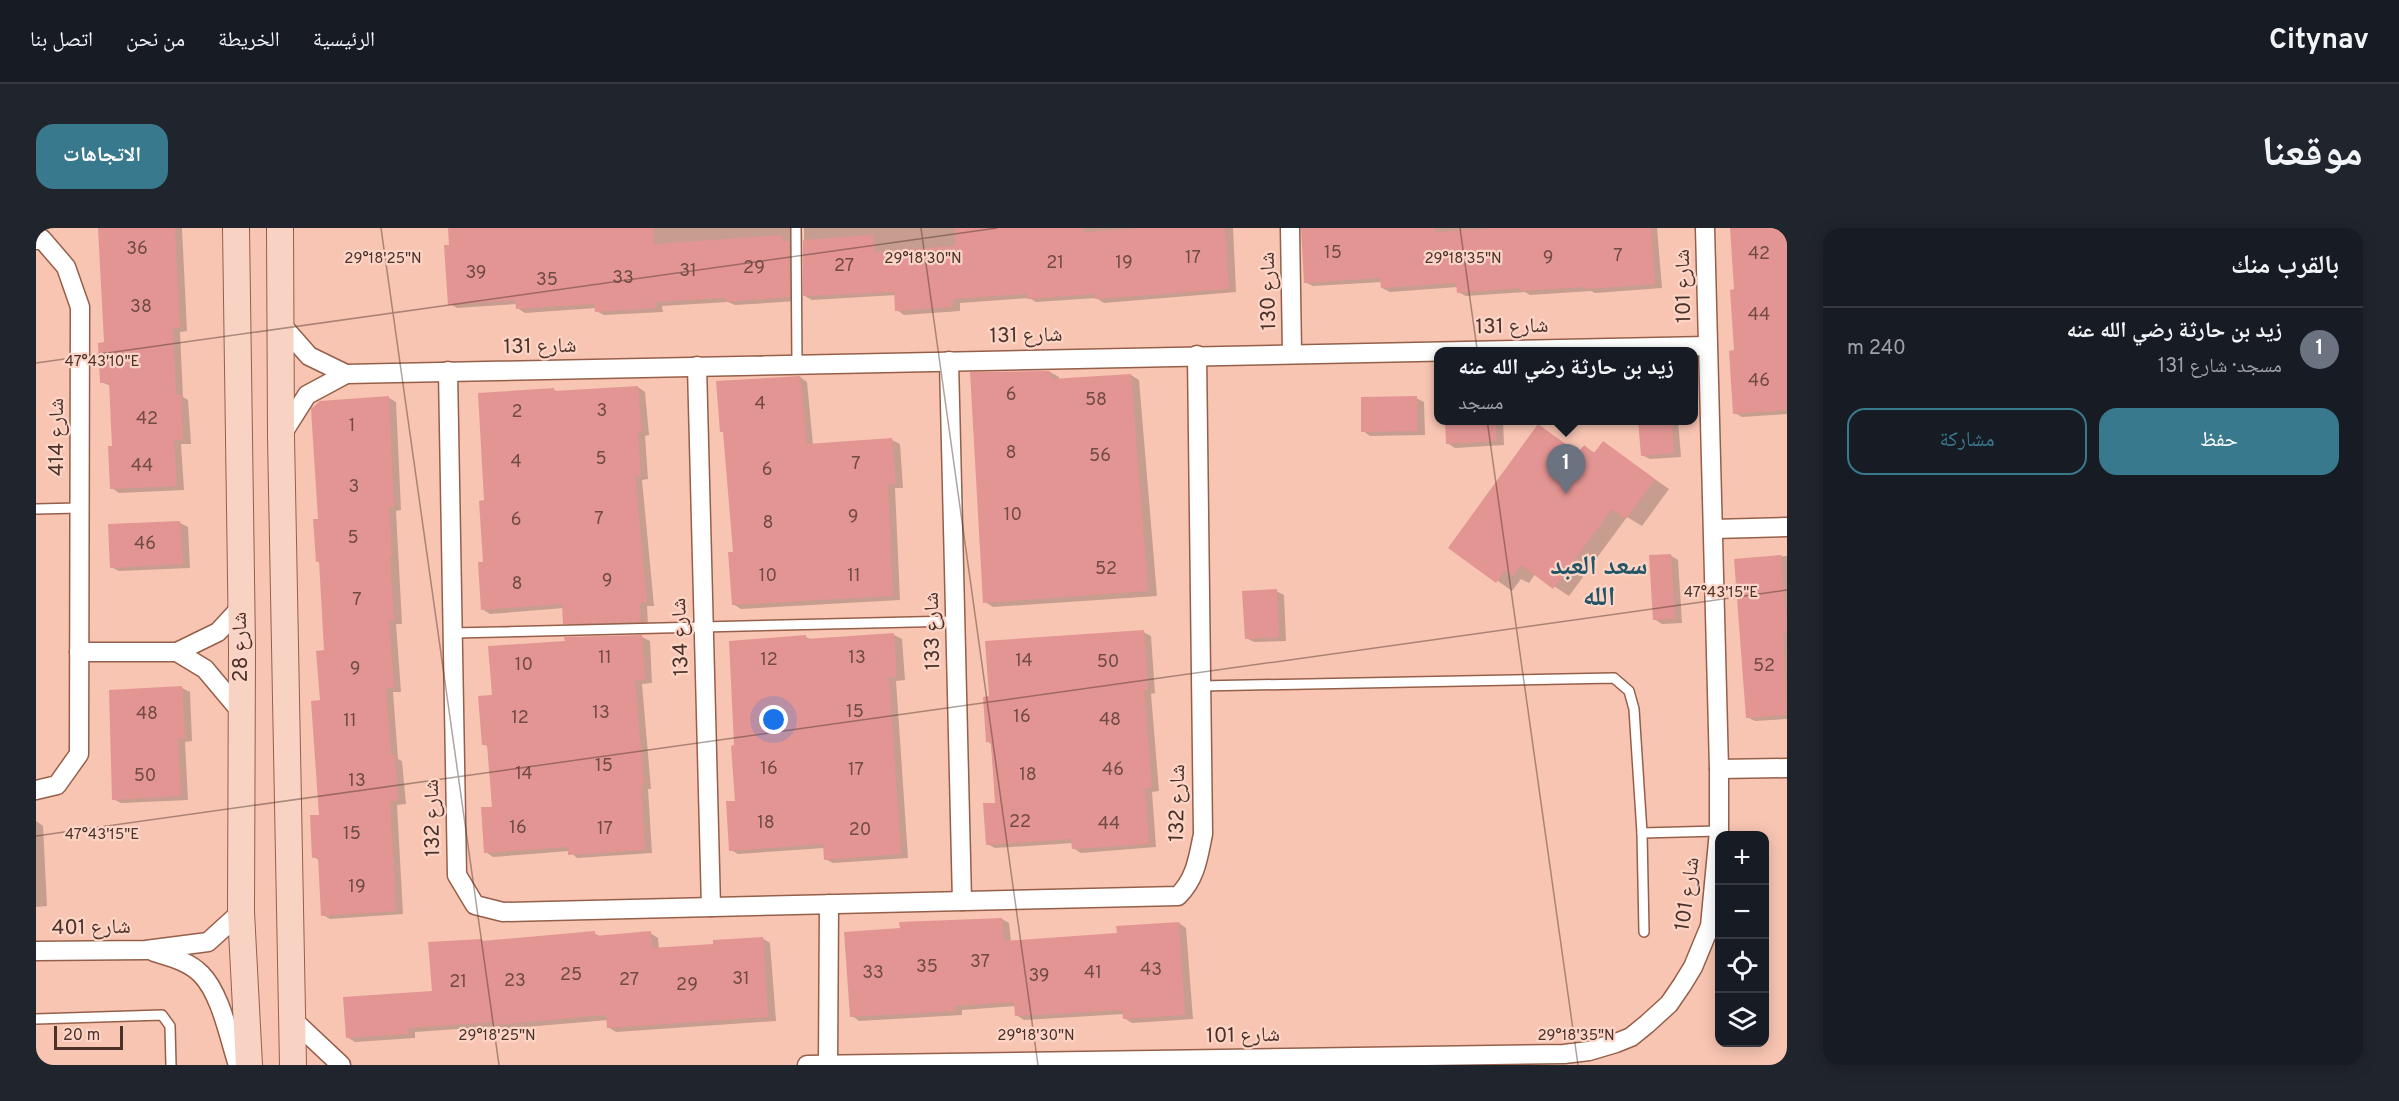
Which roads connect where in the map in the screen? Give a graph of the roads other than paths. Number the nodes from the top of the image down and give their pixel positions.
1 (236, 228) edge
2 (280, 228) edge
3 (796, 228) edge
4 (1290, 228) edge
5 (1705, 228) edge
6 (36, 240) edge
7 (280, 323) junction
8 (1707, 346) junction
9 (1648, 347) edge
10 (1434, 351) edge
11 (1292, 353) junction
12 (1197, 355) junction
13 (949, 361) junction
14 (797, 364) junction
15 (697, 366) junction
16 (448, 371) junction
17 (346, 374) junction
18 (281, 436) junction
19 (79, 508) junction
20 (36, 509) edge
21 (1787, 527) edge
22 (1714, 529) junction
23 (241, 607) junction
24 (955, 621) junction
25 (704, 627) junction
26 (453, 633) junction
27 (79, 652) junction
28 (177, 652) junction
29 (1200, 686) junction
30 (242, 713) junction
31 (1787, 768) edge
32 (1719, 769) junction
33 (36, 790) edge
34 (1715, 831) edge
35 (1719, 831) edge
36 (1642, 833) junction
37 (1715, 877) edge
38 (962, 901) junction
39 (829, 904) junction
40 (711, 907) junction
41 (241, 912) junction
42 (1644, 932) dead end
43 (146, 950) junction
44 (36, 951) edge
45 (36, 1018) edge
46 (291, 1018) junction
47 (1461, 1060) edge
48 (1208, 1062) edge
49 (171, 1065) edge
50 (238, 1065) edge
51 (249, 1065) edge
52 (293, 1065) edge
53 (341, 1065) edge
54 (807, 1065) edge
55 (828, 1065) edge

1 - 23 street, شارع 28
2 - 7 street, شارع 28
3 - 14 lane
4 - 11 street, شارع 130
5 - 8 street, شارع 101
6 - 19 street, شارع 414
7 - 17 street, شارع 131
7 - 18 street, شارع 28
8 - 9 street, شارع 131
8 - 22 street, شارع 101
10 - 11 street, شارع 131
11 - 12 street, شارع 131
12 - 13 street, شارع 131
12 - 29 street, شارع 132
13 - 14 street, شارع 131
13 - 24 street, شارع 133
14 - 15 street, شارع 131
15 - 16 street, شارع 131
15 - 25 street, شارع 134
16 - 17 street, شارع 131
16 - 26 street, شارع 132
17 - 18 street, شارع 131
18 - 46 street, شارع 28
19 - 20 lane
19 - 27 street, شارع 414
21 - 22 street
22 - 32 street, شارع 101
23 - 28 street
23 - 30 street, شارع 28
24 - 25 lane
24 - 38 street, شارع 133
25 - 26 lane
25 - 40 street, شارع 134
26 - 40 street, شارع 132
27 - 28 street
27 - 33 street, شارع 414
28 - 30 street
29 - 36 lane
29 - 38 street, شارع 132
30 - 41 street, شارع 28
31 - 32 street
32 - 35 street, شارع 101
34 - 36 lane
36 - 42 lane
37 - 47 street, شارع 101
38 - 39 street, شارع 132
39 - 40 street, شارع 132
39 - 55 street
41 - 43 street, شارع 401
41 - 51 street, شارع 28
43 - 44 street, شارع 401
43 - 50 street, شارع 401
45 - 49 lane
46 - 52 street, شارع 28
46 - 53 street
47 - 48 street, شارع 101
48 - 55 street, شارع 101
54 - 55 street, شارع 101

